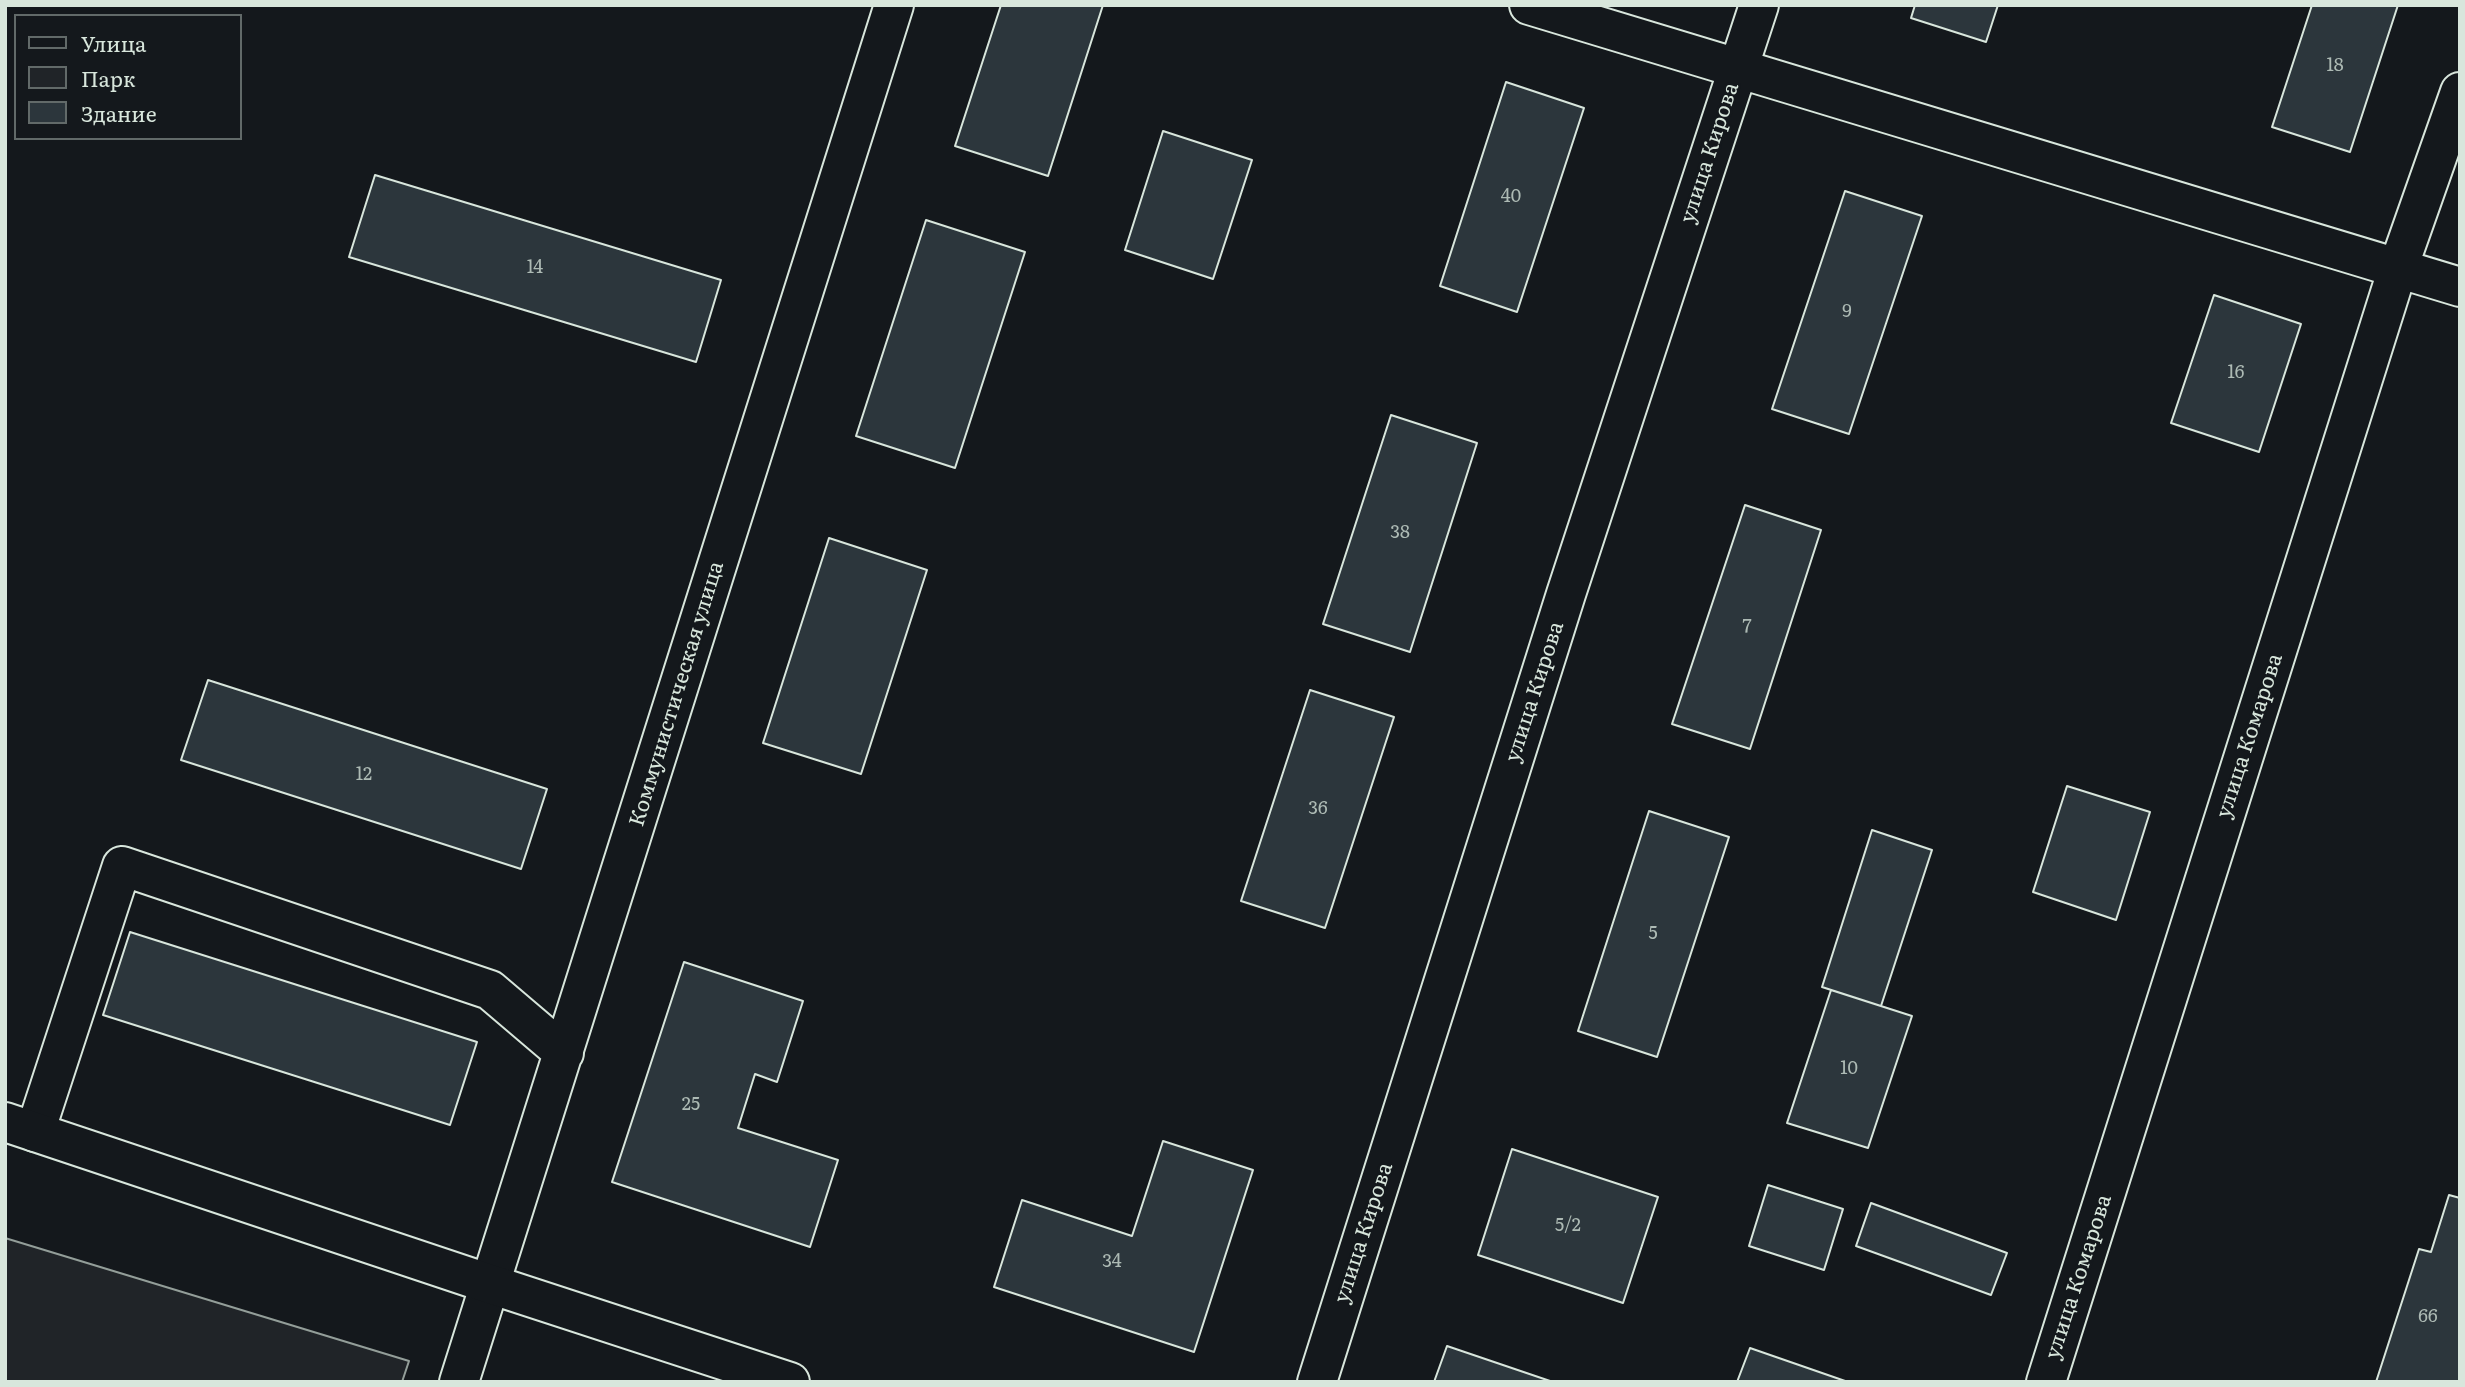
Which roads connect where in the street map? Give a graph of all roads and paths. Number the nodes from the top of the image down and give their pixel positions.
1 (894, 5) edge
2 (1529, 5) edge
3 (1759, 5) edge
4 (1738, 70) junction
5 (2460, 92) edge
6 (2398, 268) junction
7 (2460, 287) edge
8 (564, 1053) junction
9 (20, 1127) edge
10 (490, 1284) junction
11 (459, 1382) edge
12 (790, 1382) edge
13 (1317, 1382) edge
14 (2046, 1382) edge

1 - 8 street, Коммунистическая улица
2 - 4 street
3 - 4 street, улица Кирова
4 - 6 street
4 - 13 street, улица Кирова
5 - 6 street, улица Комарова
6 - 7 street
6 - 14 street, улица Комарова
8 - 9 street
8 - 10 street, Коммунистическая улица
9 - 10 street
10 - 11 street, Коммунистическая улица
10 - 12 street

